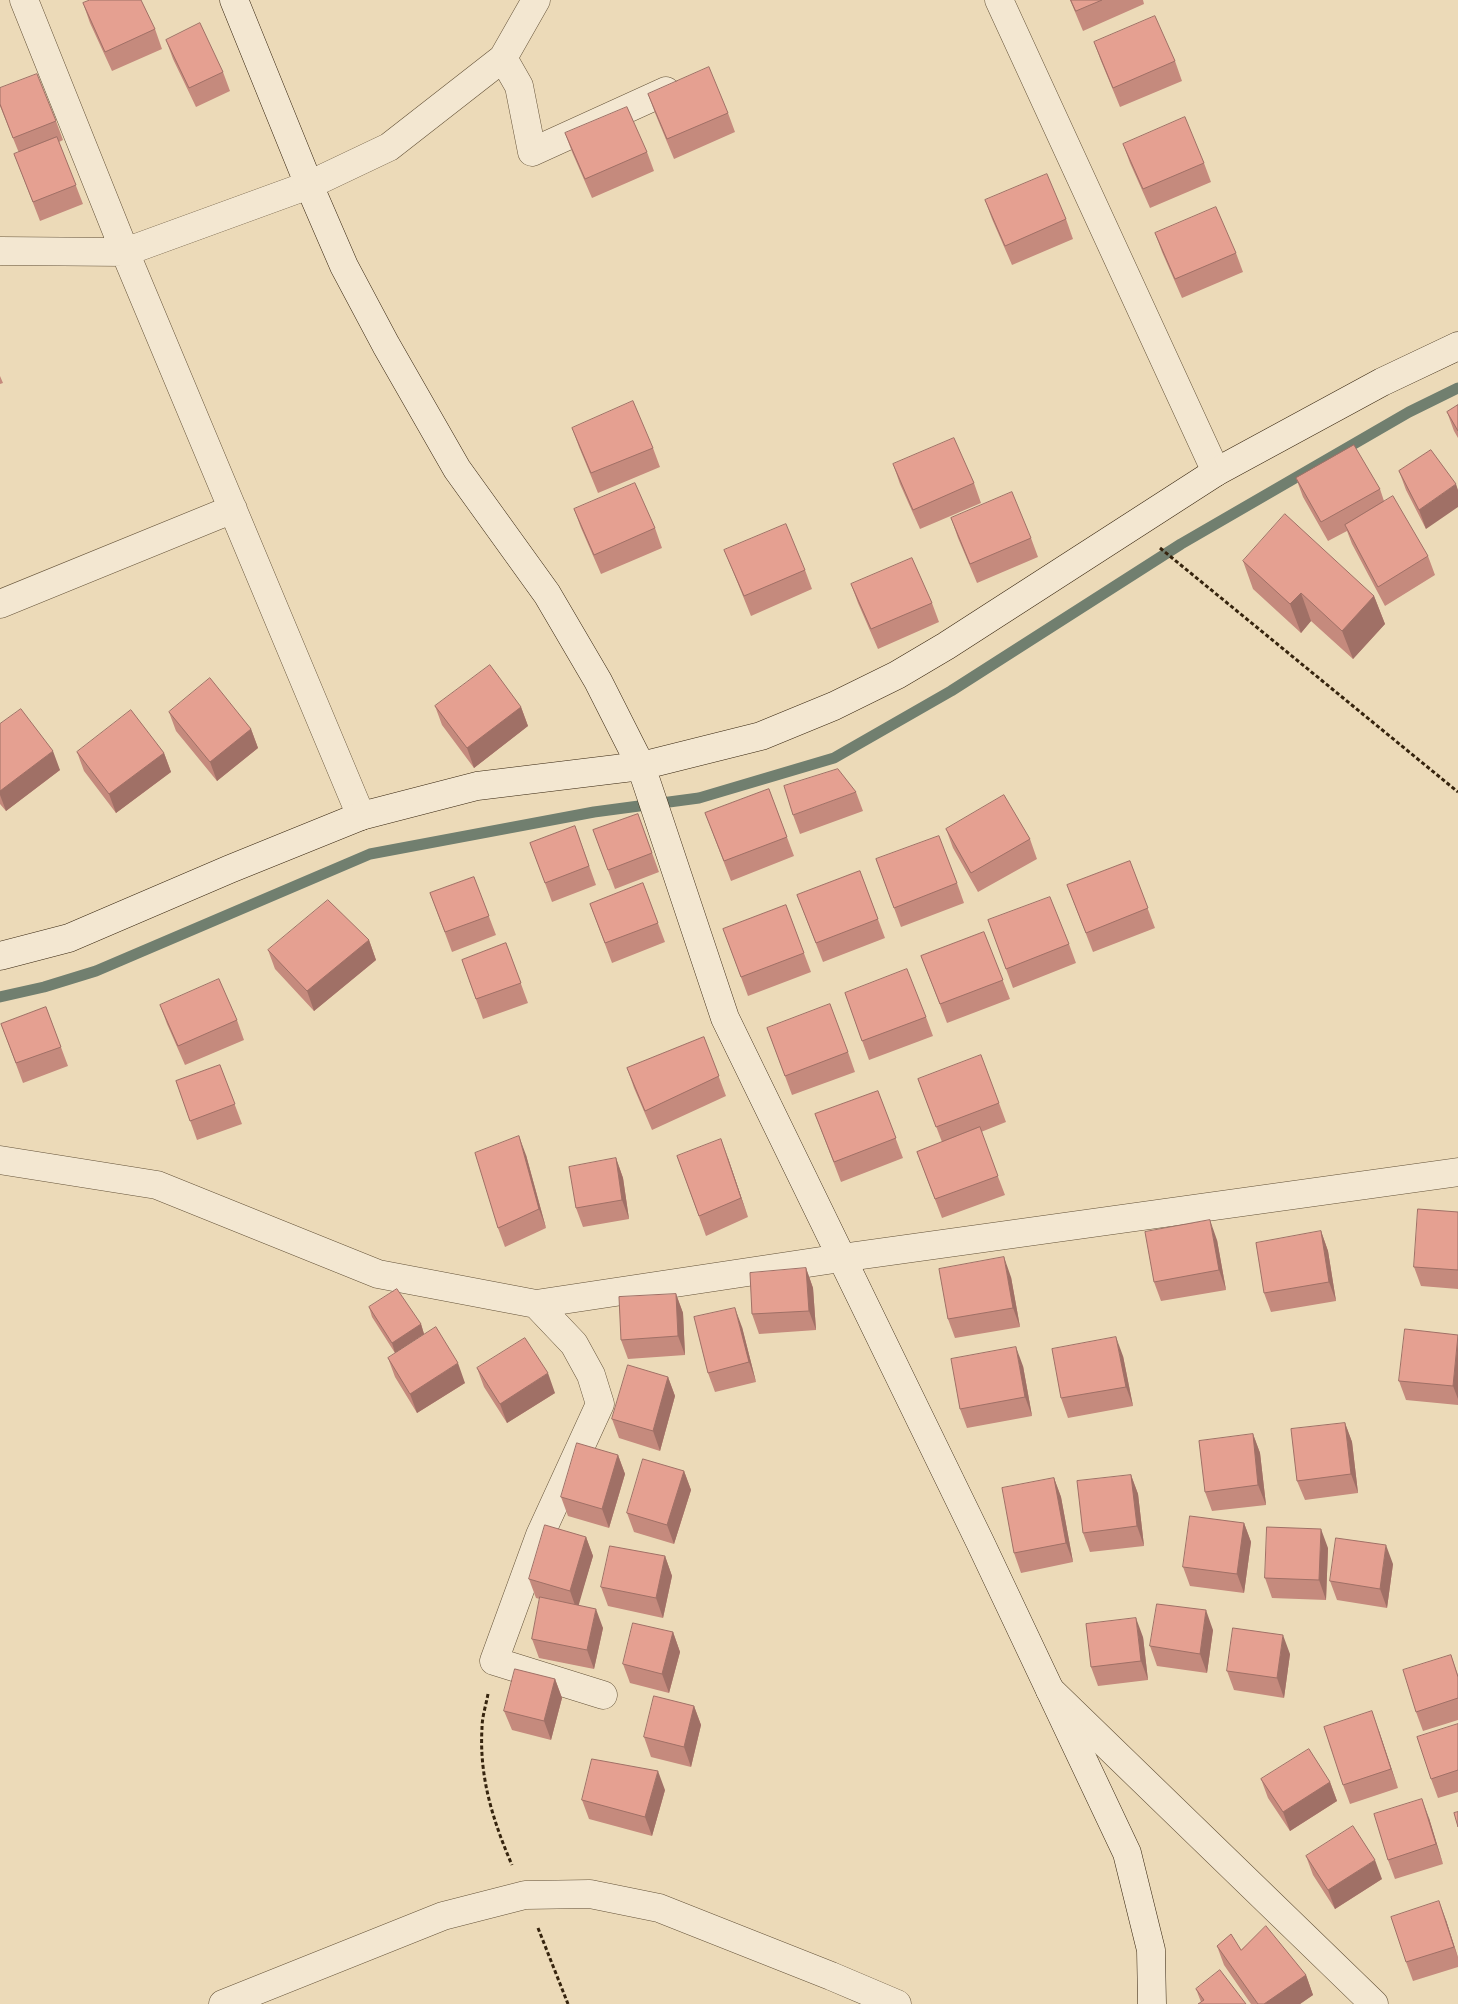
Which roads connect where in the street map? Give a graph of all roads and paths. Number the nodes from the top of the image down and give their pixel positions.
1 (24, 0) edge
2 (234, 0) edge
3 (536, 0) edge
4 (998, 0) edge
5 (503, 58) junction
6 (666, 91) edge
7 (309, 185) junction
8 (0, 251) edge
9 (125, 252) junction
10 (1458, 346) edge
11 (1216, 472) junction
12 (233, 509) junction
13 (1133, 525) junction
14 (0, 604) edge
15 (641, 766) junction
16 (1458, 792) edge
17 (361, 816) junction
18 (0, 956) edge
19 (0, 1160) edge
20 (1458, 1172) edge
21 (840, 1258) junction
22 (536, 1304) junction
23 (494, 1661) junction
24 (1050, 1690) junction
25 (604, 1695) dead end
26 (525, 1895) junction
27 (223, 2004) edge
28 (568, 2004) edge
29 (897, 2004) edge
30 (1152, 2004) edge
31 (1374, 2004) edge

1 - 9 street
2 - 7 street
3 - 5 street
4 - 11 street
5 - 6 street
5 - 7 street
7 - 9 street
7 - 15 street
8 - 9 street
9 - 12 street
10 - 11 street
11 - 13 street
12 - 14 street
12 - 17 street
13 - 15 street
13 - 16 path
15 - 17 street
15 - 21 street
17 - 18 street
19 - 22 street
20 - 21 street
21 - 22 street
21 - 24 street
22 - 23 street
23 - 25 street
23 - 26 path
24 - 30 street
24 - 31 street
26 - 27 street
26 - 28 path
26 - 29 street

